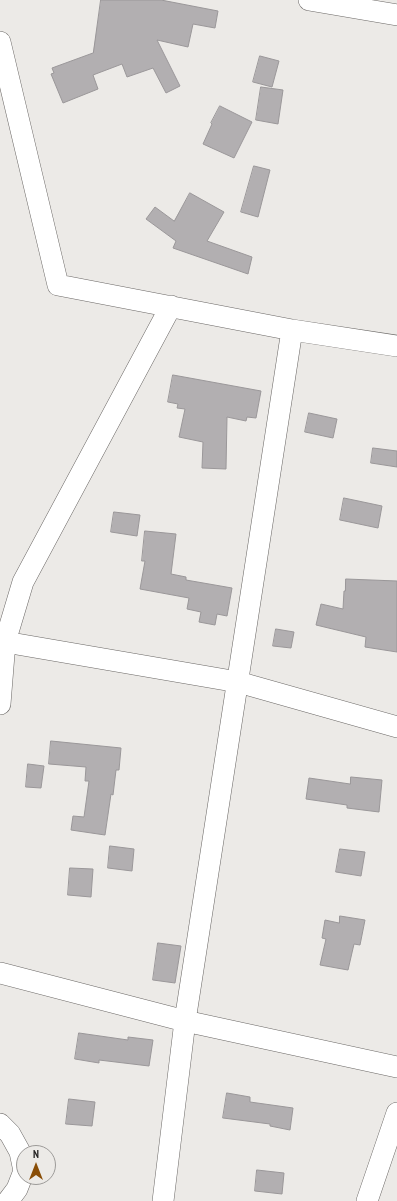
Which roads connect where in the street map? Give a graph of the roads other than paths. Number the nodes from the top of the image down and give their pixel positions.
1 (309, 0) edge
2 (397, 15) edge
3 (0, 42) edge
4 (172, 306) junction
5 (292, 330) junction
6 (397, 346) edge
7 (5, 642) junction
8 (238, 682) junction
9 (0, 704) edge
10 (397, 727) edge
11 (0, 973) edge
12 (184, 1021) junction
13 (397, 1067) edge
14 (397, 1113) edge
15 (0, 1124) edge
16 (8, 1201) edge
17 (163, 1201) edge
18 (367, 1201) edge

1 - 2 street
3 - 4 street
4 - 5 street
4 - 7 street
5 - 6 street
5 - 8 street
7 - 8 street
7 - 9 street
8 - 10 street
8 - 12 street
11 - 12 street
12 - 13 street
12 - 17 street
14 - 18 street
15 - 16 street

